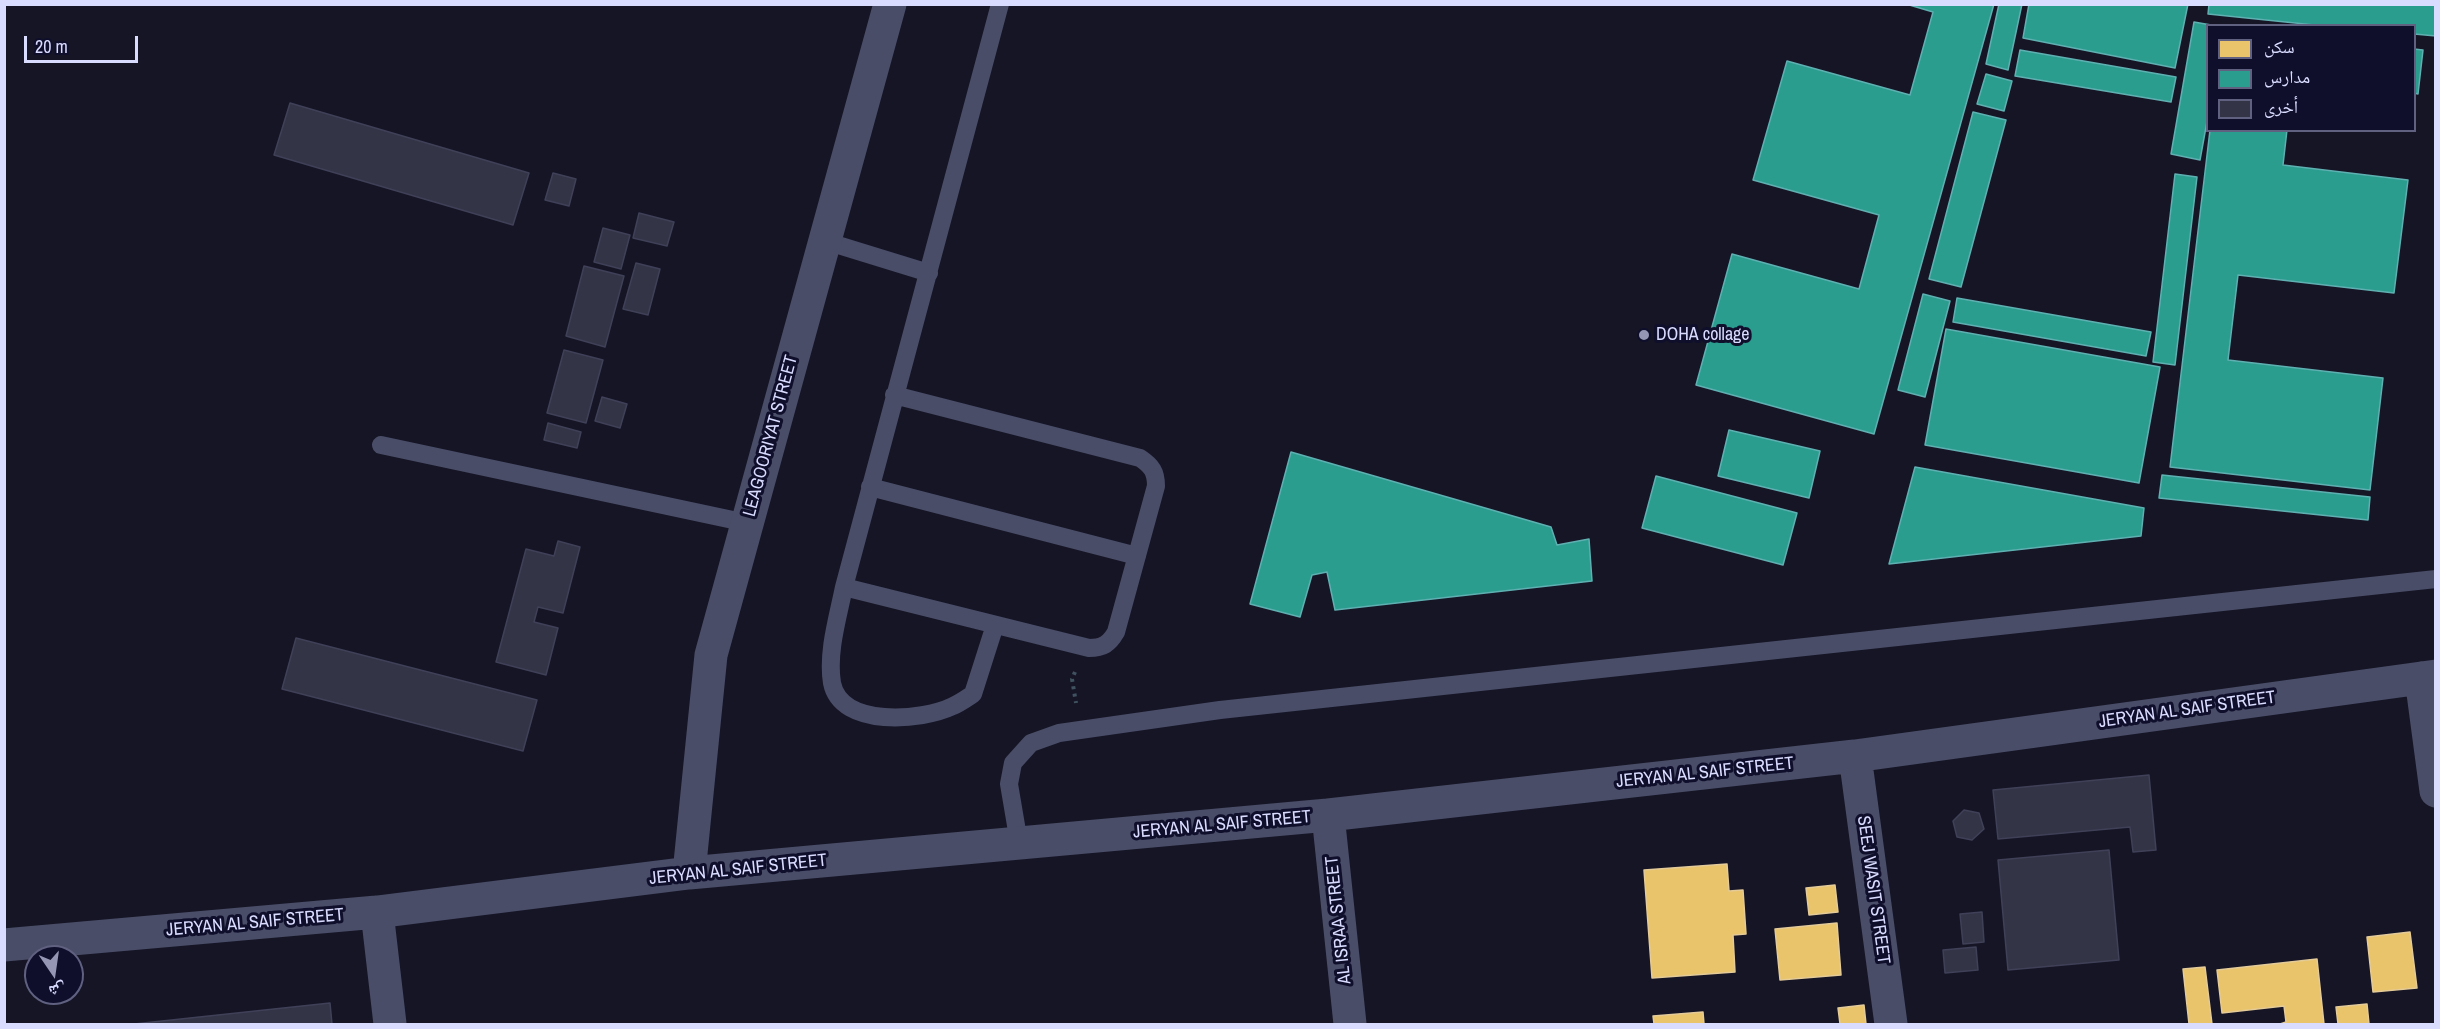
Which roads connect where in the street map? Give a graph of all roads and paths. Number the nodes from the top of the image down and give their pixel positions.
1 (890, 4) edge
2 (1000, 4) edge
3 (825, 241) junction
4 (929, 273) junction
5 (894, 394) junction
6 (381, 445) dead end
7 (870, 487) junction
8 (747, 523) junction
9 (1137, 556) junction
10 (2436, 579) edge
11 (843, 586) junction
12 (995, 624) junction
13 (1089, 648) junction
14 (2428, 677) edge
15 (1083, 730) junction
16 (1855, 756) junction
17 (2436, 791) edge
18 (1328, 815) junction
19 (1019, 843) junction
20 (689, 873) junction
21 (377, 912) junction
22 (4, 945) edge
23 (390, 1024) edge
24 (1350, 1024) edge
25 (1891, 1024) edge

1 - 3 street, LEAGOORIYAT STREET
2 - 4 lane
3 - 4 lane
3 - 8 street, LEAGOORIYAT STREET
4 - 5 lane
5 - 7 lane
5 - 9 lane
6 - 8 lane
7 - 9 lane
7 - 11 lane
8 - 20 street, LEAGOORIYAT STREET
9 - 13 lane
10 - 15 lane
11 - 12 lane
11 - 12 lane
12 - 13 lane
13 - 15 path
14 - 16 street, JERYAN AL SAIF STREET
14 - 17 street
15 - 19 lane
16 - 18 street, JERYAN AL SAIF STREET
16 - 25 street, SEEJ WASIT STREET
18 - 19 street, JERYAN AL SAIF STREET
18 - 24 street, AL ISRAA STREET
19 - 20 street, JERYAN AL SAIF STREET
20 - 21 street, JERYAN AL SAIF STREET
21 - 22 street, JERYAN AL SAIF STREET
21 - 23 street

